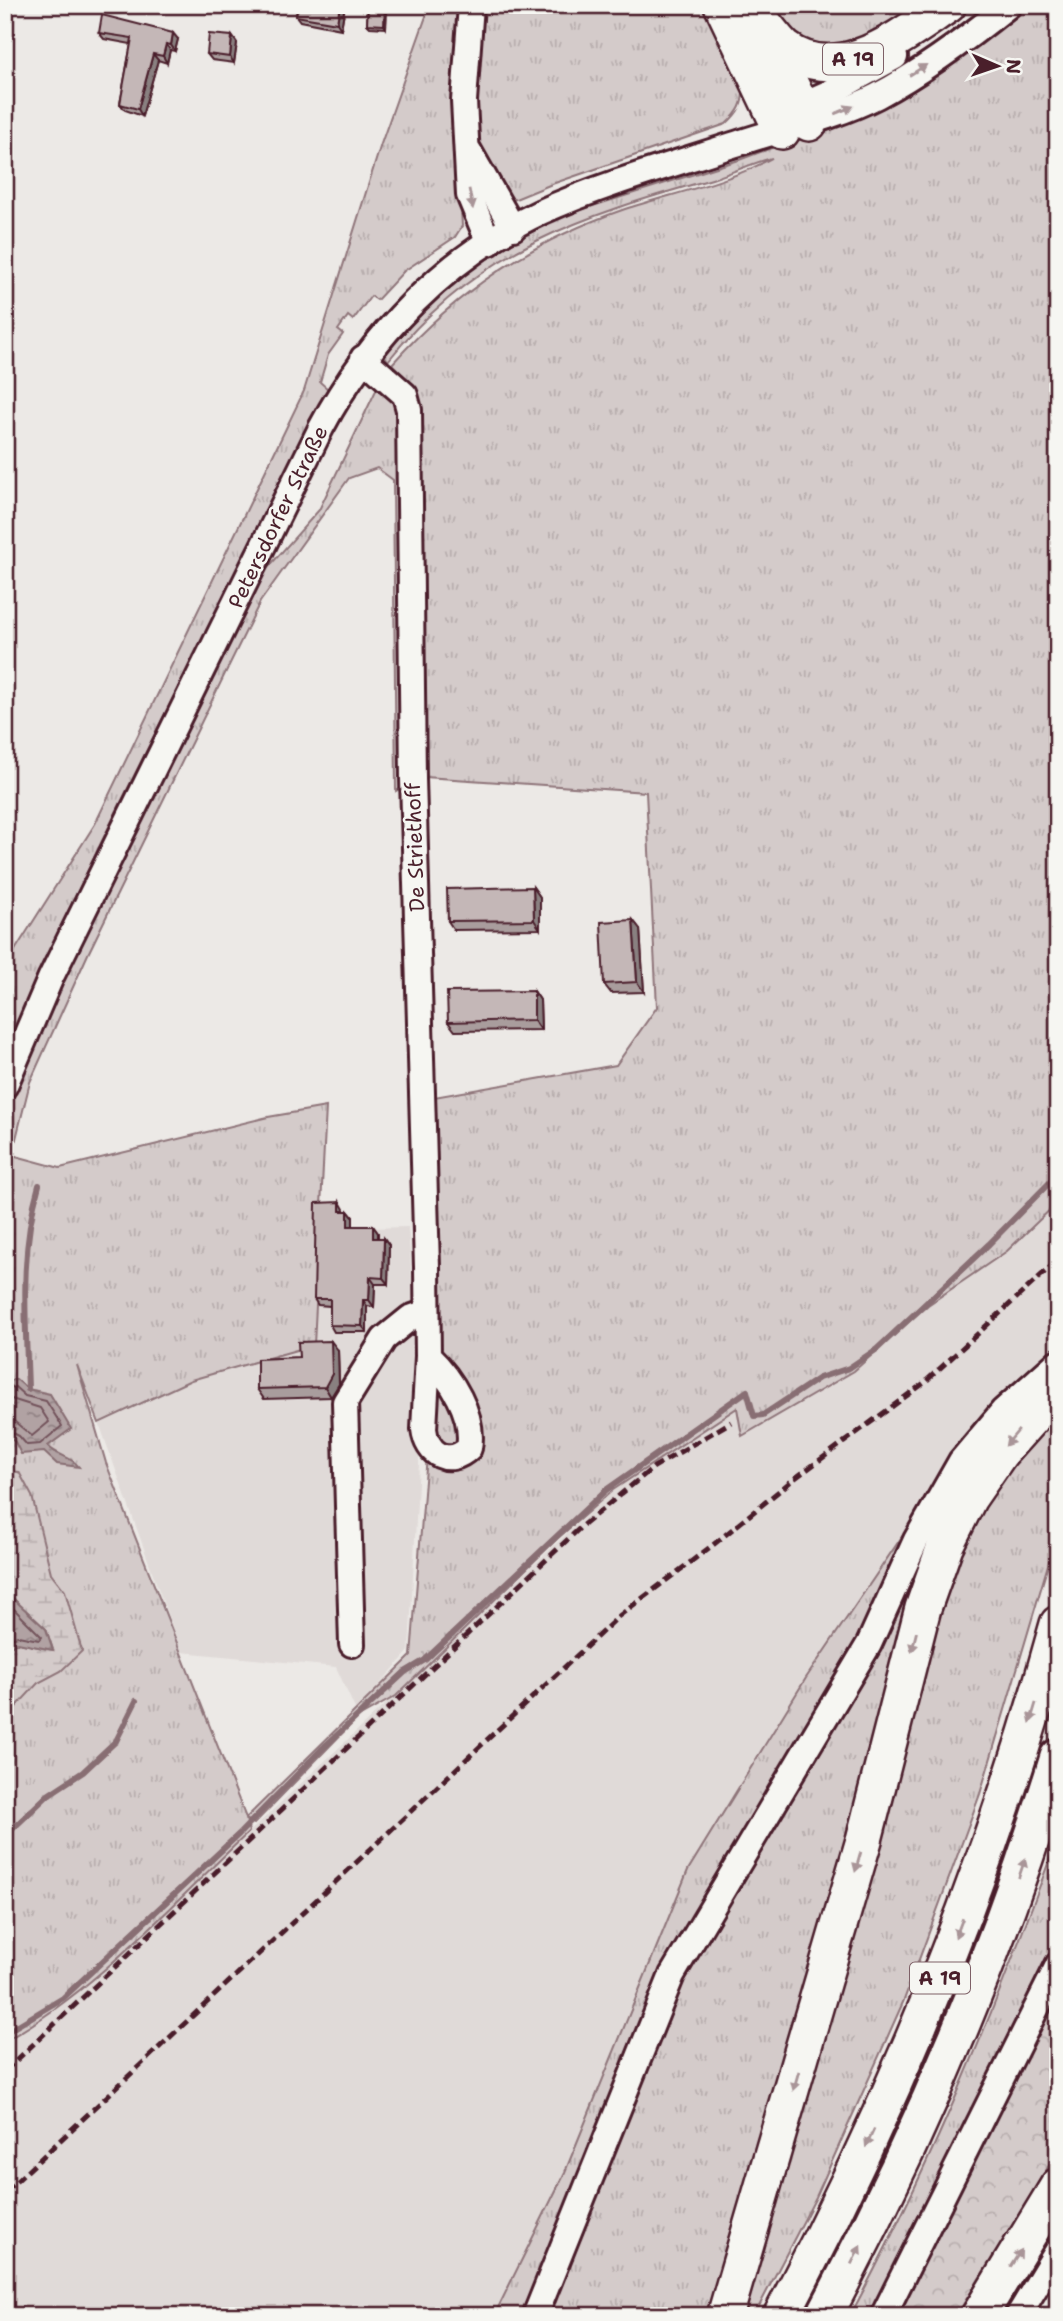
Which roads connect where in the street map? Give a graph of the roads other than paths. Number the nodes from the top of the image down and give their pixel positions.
1 (471, 5) edge
2 (722, 5) edge
3 (948, 5) edge
4 (969, 5) edge
5 (1009, 5) edge
6 (757, 12) edge
7 (792, 119) junction
8 (469, 151) junction
9 (513, 228) junction
10 (489, 243) junction
11 (363, 358) junction
12 (5, 1085) edge
13 (427, 1312) junction
14 (428, 1356) dead end
15 (1058, 1362) edge
16 (1058, 1388) edge
17 (1058, 1624) edge
18 (352, 1644) dead end
19 (1058, 1758) edge
20 (1058, 1965) edge
21 (1058, 2186) edge
22 (1058, 2250) edge
23 (535, 2316) edge
24 (725, 2316) edge
25 (781, 2316) edge
26 (824, 2316) edge
27 (883, 2316) edge
28 (979, 2316) edge
29 (1018, 2316) edge

1 - 8 street
2 - 7 highway
3 - 6 highway, A 19
4 - 7 street, Petersdorfer Straße
7 -> 5 street, Petersdorfer Straße
6 - 7 highway, A 19
7 - 9 street, Petersdorfer Straße
8 - 9 street
8 -> 10 street
9 - 10 street, Petersdorfer Straße
10 - 11 street, Petersdorfer Straße
11 - 12 street, Petersdorfer Straße
11 - 13 street, De Striethoff
13 - 14 street, De Striethoff
13 - 18 street
15 - 23 street
16 -> 24 highway
17 -> 25 highway, A 19
26 -> 19 highway, A 19
20 - 27 street
28 -> 21 highway
22 - 29 street

